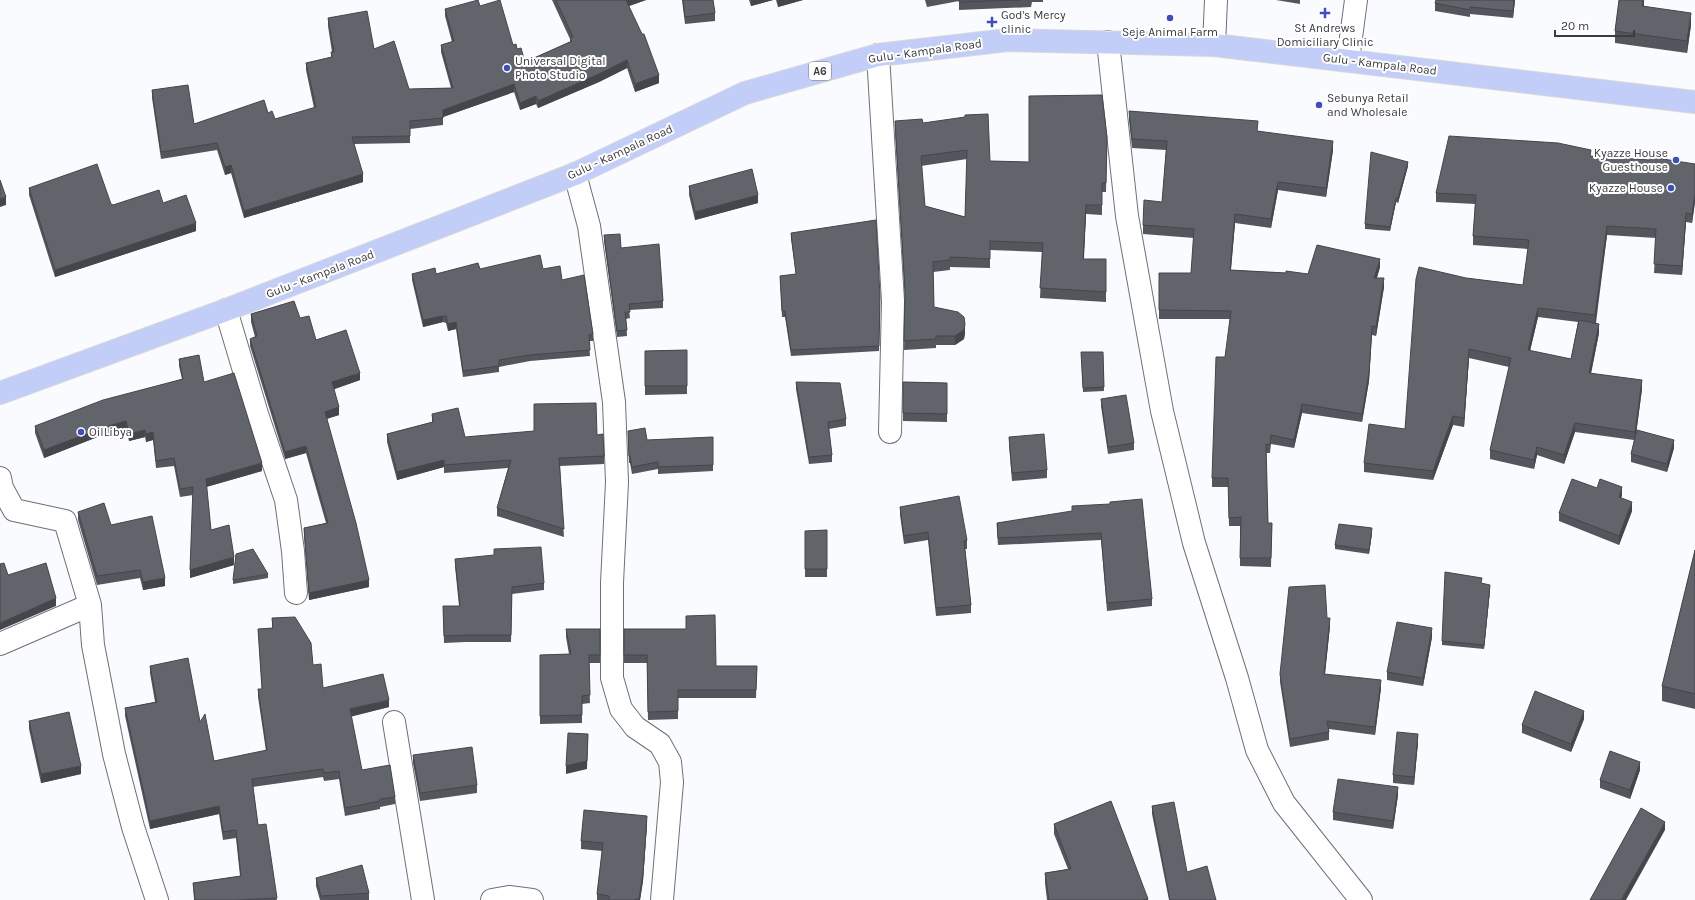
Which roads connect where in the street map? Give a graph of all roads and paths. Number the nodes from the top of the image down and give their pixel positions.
1 (1216, 0) edge
2 (1356, 0) edge
3 (1108, 42) junction
4 (1214, 45) junction
5 (878, 55) junction
6 (1348, 60) junction
7 (1695, 102) edge
8 (575, 174) junction
9 (226, 310) junction
10 (0, 393) edge
11 (890, 432) dead end
12 (0, 478) edge
13 (296, 593) dead end
14 (90, 605) junction
15 (0, 644) edge
16 (394, 722) dead end
17 (157, 900) edge
18 (423, 900) edge
19 (492, 900) edge
20 (532, 900) edge
21 (662, 900) edge
22 (1361, 900) edge

1 - 4 street
2 - 6 street
3 - 4 main road, Gulu - Kampala Road / A6
3 - 5 main road, Gulu - Kampala Road / A6
3 - 22 street
4 - 6 main road, Gulu - Kampala Road / A6
5 - 8 main road, Gulu - Kampala Road / A6
5 - 11 street
6 - 7 main road, Gulu - Kampala Road / A6
8 - 9 main road, Gulu - Kampala Road / A6
8 - 21 street
9 - 10 main road, Gulu - Kampala Road / A6
9 - 13 street
12 - 14 street
14 - 15 street
14 - 17 street
16 - 18 street
19 - 20 street

